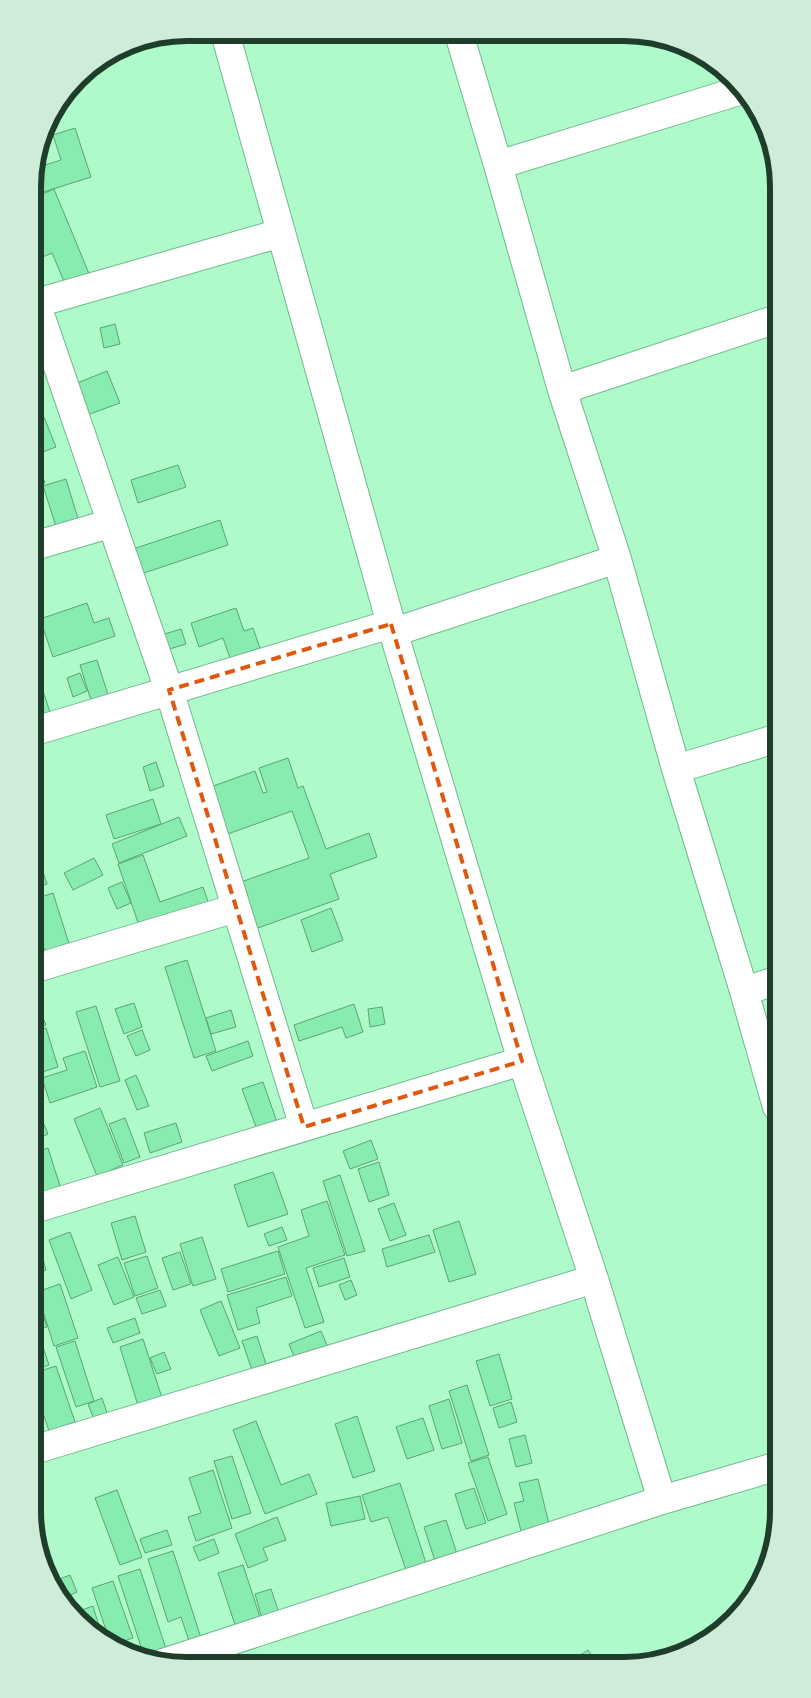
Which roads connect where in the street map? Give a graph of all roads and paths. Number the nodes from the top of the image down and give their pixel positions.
1 (227, 41) edge
2 (461, 41) edge
3 (735, 92) edge
4 (498, 165) junction
5 (282, 233) junction
6 (42, 302) edge
7 (770, 321) edge
8 (42, 324) edge
9 (562, 390) junction
10 (112, 523) junction
11 (42, 544) edge
12 (616, 559) junction
13 (392, 628) junction
14 (169, 690) junction
15 (42, 729) edge
16 (770, 741) edge
17 (676, 769) junction
18 (236, 908) junction
19 (41, 966) edge
20 (769, 984) edge
21 (744, 991) junction
22 (522, 1061) junction
23 (769, 1080) edge
24 (304, 1127) junction
25 (41, 1207) edge
26 (594, 1279) junction
27 (41, 1447) edge
28 (769, 1469) edge
29 (662, 1500) junction
30 (180, 1656) edge

1 - 5 street
2 - 4 street
3 - 4 street
4 - 9 street
5 - 6 street
5 - 13 street
7 - 9 street
8 - 10 street
9 - 12 street
10 - 11 street
10 - 14 street
12 - 13 street
12 - 17 street
13 - 14 street
13 - 22 street
14 - 15 street
14 - 18 street
16 - 17 street
17 - 21 street
18 - 19 street
18 - 24 street
20 - 21 street
21 - 23 street
22 - 24 street
22 - 26 street
24 - 25 street
26 - 27 street
26 - 29 street
28 - 29 street
29 - 30 street

